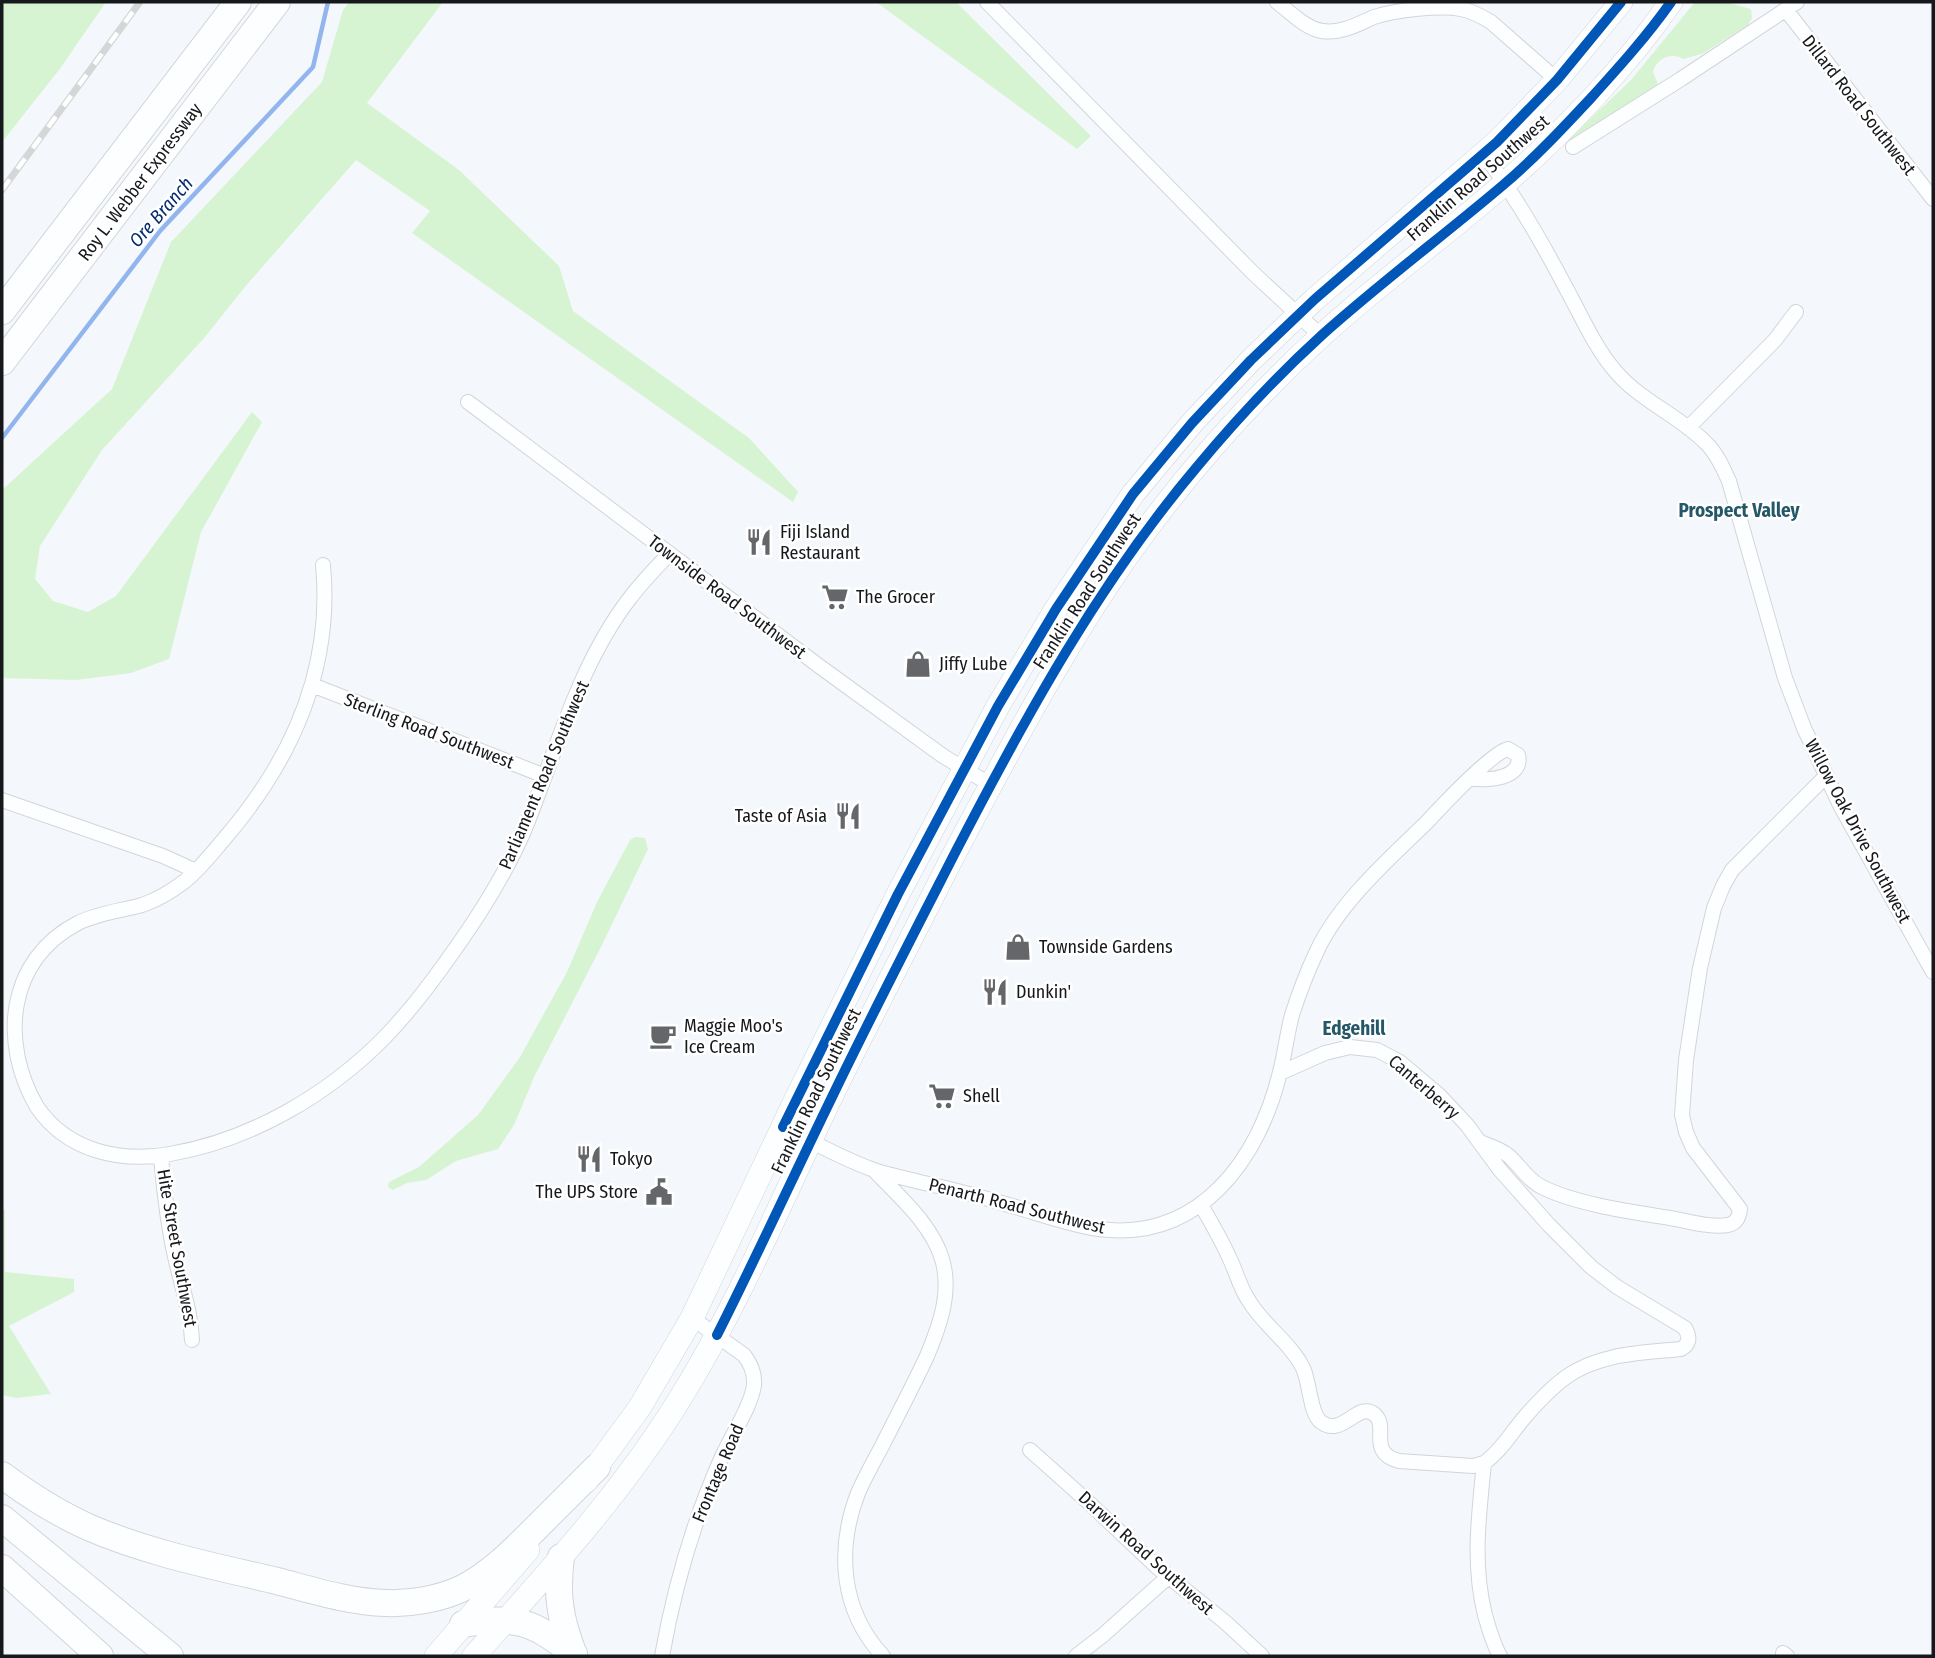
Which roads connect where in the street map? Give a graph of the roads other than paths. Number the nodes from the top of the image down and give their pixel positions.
1 (238, 2) edge
2 (278, 2) edge
3 (987, 2) edge
4 (1277, 2) edge
5 (1621, 2) edge
6 (1671, 2) edge
7 (1791, 6) edge
8 (1557, 80) junction
9 (1573, 147) dead end
10 (1483, 154) junction
11 (1506, 183) junction
12 (1933, 199) edge
13 (2, 311) edge
14 (1796, 313) dead end
15 (1298, 314) junction
16 (1321, 336) junction
17 (2, 362) edge
18 (468, 402) dead end
19 (1688, 428) junction
20 (669, 554) junction
21 (323, 565) dead end
22 (312, 685) junction
23 (964, 769) junction
24 (545, 776) junction
25 (1826, 776) junction
26 (1471, 778) dead end
27 (991, 785) junction
28 (2, 800) edge
29 (196, 871) junction
30 (1933, 972) edge
31 (1280, 1073) junction
32 (783, 1127) junction
33 (810, 1141) junction
34 (1479, 1142) junction
35 (161, 1156) junction
36 (874, 1170) junction
37 (1201, 1205) junction
38 (692, 1318) junction
39 (717, 1335) junction
40 (192, 1340) dead end
41 (1030, 1450) dead end
42 (1484, 1462) junction
43 (597, 1467) junction
44 (2, 1475) edge
45 (2, 1518) edge
46 (561, 1557) junction
47 (2, 1568) edge
48 (1168, 1577) junction
49 (506, 1620) junction
50 (463, 1624) junction
51 (575, 1655) edge
52 (100, 1656) edge
53 (170, 1656) edge
54 (436, 1656) edge
55 (474, 1656) edge
56 (662, 1656) edge
57 (883, 1656) edge
58 (1076, 1656) edge
59 (1262, 1656) edge
60 (1500, 1656) edge

1 - 13 highway, Roy L. Webber Expressway
2 - 17 highway, Roy L. Webber Expressway
3 - 15 street
4 - 8 street
5 - 8 main road, Franklin Road Southwest
6 - 11 main road, Franklin Road Southwest
7 - 9 street
7 - 12 street, Dillard Road Southwest
8 - 10 main road, Franklin Road Southwest
10 - 11 street, Willow Oak Drive Southwest
10 - 15 main road, Franklin Road Southwest
11 - 16 main road, Franklin Road Southwest
11 - 19 street, Willow Oak Drive Southwest
14 - 19 street
15 - 16 street
15 - 23 main road, Franklin Road Southwest
16 - 27 main road, Franklin Road Southwest
18 - 20 street, Townside Road Southwest
19 - 25 street, Willow Oak Drive Southwest
20 - 23 street, Townside Road Southwest
20 - 24 street, Parliament Road Southwest
21 - 22 street, Parliament Road Southwest
22 - 24 street, Sterling Road Southwest
22 - 29 street, Parliament Road Southwest
23 - 27 street, Townside Road Southwest
23 - 32 main road, Franklin Road Southwest
24 - 35 street, Parliament Road Southwest
25 - 30 street, Willow Oak Drive Southwest
25 - 34 street
26 - 31 street, Penarth Road Southwest
27 - 33 main road, Franklin Road Southwest
28 - 29 street
29 - 35 street, Parliament Road Southwest
31 - 34 street, Canterberry
31 - 37 street, Penarth Road Southwest
32 - 33 street, Penarth Road Southwest
32 - 38 main road, Franklin Road Southwest
33 - 36 street, Penarth Road Southwest
33 - 39 main road, Franklin Road Southwest
34 - 42 street, Canterberry
35 - 40 street, Hite Street Southwest
36 - 37 street, Penarth Road Southwest
36 - 57 street
37 - 42 street
38 - 39 street, Frontage Road
38 - 43 main road, Franklin Road Southwest
39 - 46 main road, Franklin Road Southwest
39 - 56 street, Frontage Road
41 - 48 street, Darwin Road Southwest
42 - 60 street
43 - 44 highway
43 - 50 main road, Franklin Road Southwest
45 - 53 highway
46 - 49 main road, Franklin Road Southwest
46 - 51 highway
47 - 52 highway
48 - 58 street
48 - 59 street, Darwin Road Southwest
49 - 50 highway
49 - 51 highway
49 - 55 main road, Franklin Road Southwest
50 - 54 main road, Franklin Road Southwest

